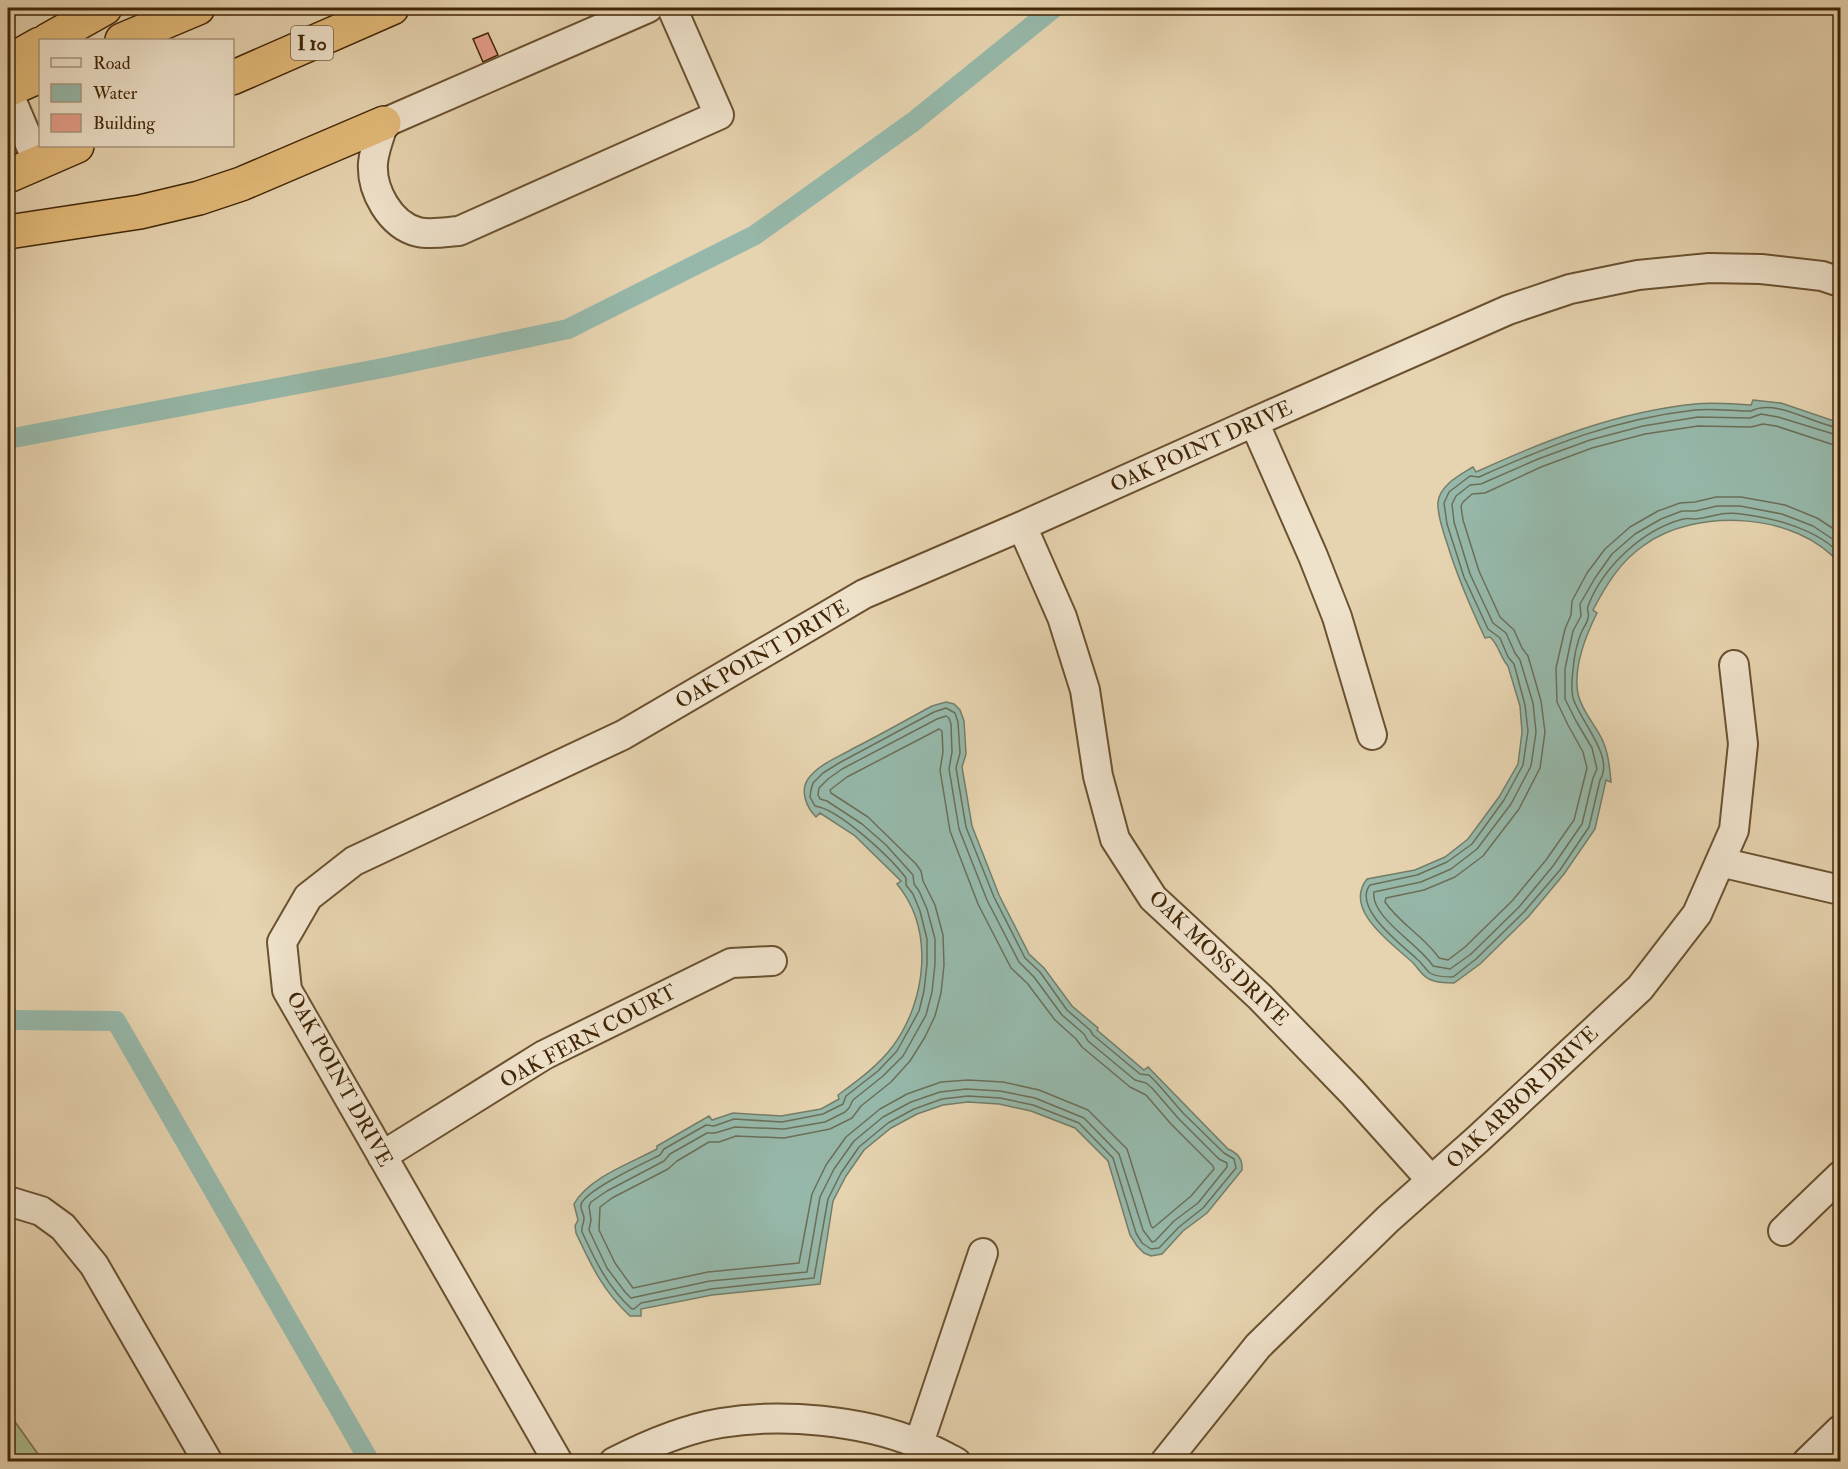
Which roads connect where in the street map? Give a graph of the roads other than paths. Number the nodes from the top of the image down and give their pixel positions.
1 (105, 8) edge
2 (198, 8) edge
3 (392, 8) edge
4 (648, 8) edge
5 (672, 8) edge
6 (50, 39) edge
7 (124, 39) edge
8 (39, 45) edge
9 (8, 62) edge
10 (39, 76) edge
11 (234, 77) edge
12 (8, 91) edge
13 (384, 123) junction
14 (75, 147) edge
15 (38, 163) junction
16 (8, 176) edge
17 (8, 232) edge
18 (1840, 282) edge
19 (1254, 422) junction
20 (1022, 526) junction
21 (1734, 665) dead end
22 (1372, 735) dead end
23 (1720, 862) junction
24 (1840, 890) edge
25 (772, 961) dead end
26 (382, 1156) junction
27 (1840, 1176) edge
28 (1431, 1180) junction
29 (8, 1201) edge
30 (1783, 1231) dead end
31 (983, 1253) dead end
32 (1840, 1430) edge
33 (919, 1443) junction
34 (208, 1461) edge
35 (558, 1461) edge
36 (614, 1461) edge
37 (956, 1461) edge
38 (1165, 1461) edge
39 (1807, 1461) edge

1 - 6 highway
2 - 7 highway
3 - 11 highway, I 10
4 - 13 street
5 - 13 street
8 - 9 highway
10 - 12 highway
12 - 15 street
13 - 17 highway
14 - 15 highway
15 - 16 highway
18 - 19 street, OAK POINT DRIVE
19 - 20 street, OAK POINT DRIVE
19 - 22 street
20 - 26 street, OAK POINT DRIVE
20 - 28 street, OAK MOSS DRIVE
21 - 23 street, OAK ARBOR DRIVE
23 - 24 street
23 - 28 street, OAK ARBOR DRIVE
25 - 26 street, OAK FERN COURT
26 - 35 street, OAK POINT DRIVE
27 - 30 street
28 - 38 street, OAK ARBOR DRIVE
29 - 34 street
31 - 33 street
32 - 39 street
33 - 36 street
33 - 37 street

